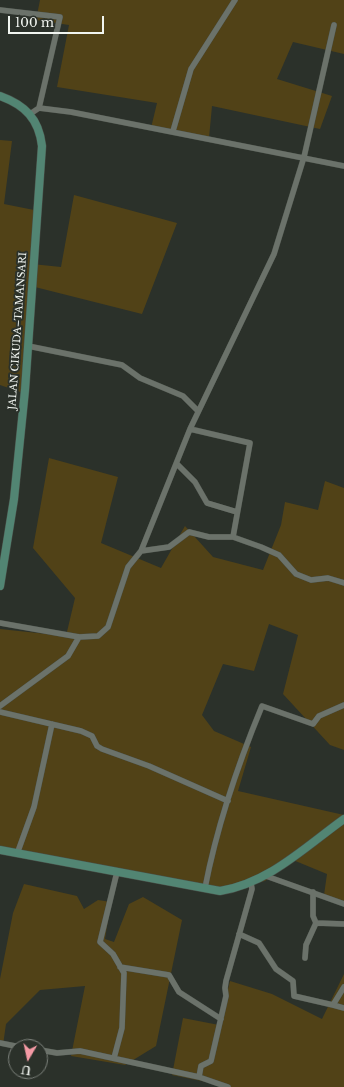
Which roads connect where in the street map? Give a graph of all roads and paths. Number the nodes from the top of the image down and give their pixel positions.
1 (235, 0) edge
2 (0, 10) edge
3 (334, 25) dead end
4 (0, 96) edge
5 (39, 108) junction
6 (30, 114) junction
7 (173, 131) junction
8 (304, 157) junction
9 (344, 166) edge
10 (28, 346) junction
11 (198, 411) junction
12 (190, 429) junction
13 (177, 464) junction
14 (237, 512) junction
15 (233, 537) junction
16 (141, 551) junction
17 (0, 580) edge
18 (344, 583) edge
19 (0, 623) edge
20 (79, 638) junction
21 (344, 705) edge
22 (0, 706) edge
23 (0, 712) edge
24 (52, 724) junction
25 (228, 801) junction
26 (344, 819) edge
27 (0, 850) edge
28 (17, 854) junction
29 (117, 872) junction
30 (266, 876) junction
31 (251, 883) junction
32 (205, 888) junction
33 (313, 892) junction
34 (344, 904) edge
35 (316, 924) junction
36 (344, 924) edge
37 (239, 934) junction
38 (305, 958) dead end
39 (120, 967) junction
40 (344, 987) edge
41 (333, 1005) junction
42 (344, 1008) edge
43 (221, 1018) junction
44 (48, 1052) edge
45 (114, 1058) junction
46 (199, 1077) junction
47 (228, 1087) edge

1 - 7 street
2 - 5 street
3 - 8 street
4 - 6 street, JALAN CIKUDA–TAMANSARI
5 - 6 street
5 - 7 street
6 - 10 street, JALAN CIKUDA–TAMANSARI
7 - 8 street
8 - 9 street
8 - 11 street
10 - 11 street
10 - 17 street, JALAN CIKUDA–TAMANSARI
11 - 12 street
12 - 13 street
12 - 14 street
13 - 14 street
13 - 16 street
14 - 15 street
15 - 16 street
15 - 18 street
16 - 20 street
19 - 20 street
20 - 22 street
21 - 25 street
23 - 24 street
24 - 25 street
24 - 28 street
25 - 32 street
26 - 30 street
27 - 28 street
28 - 29 street
29 - 32 street
29 - 39 street
30 - 31 street
30 - 33 street
31 - 32 street
31 - 37 street
33 - 34 street
33 - 35 street
35 - 36 street
35 - 38 street
37 - 41 street
37 - 43 street
39 - 43 street
39 - 45 street
40 - 41 street
41 - 42 street
43 - 46 street
44 - 45 street
45 - 46 street
46 - 47 street

